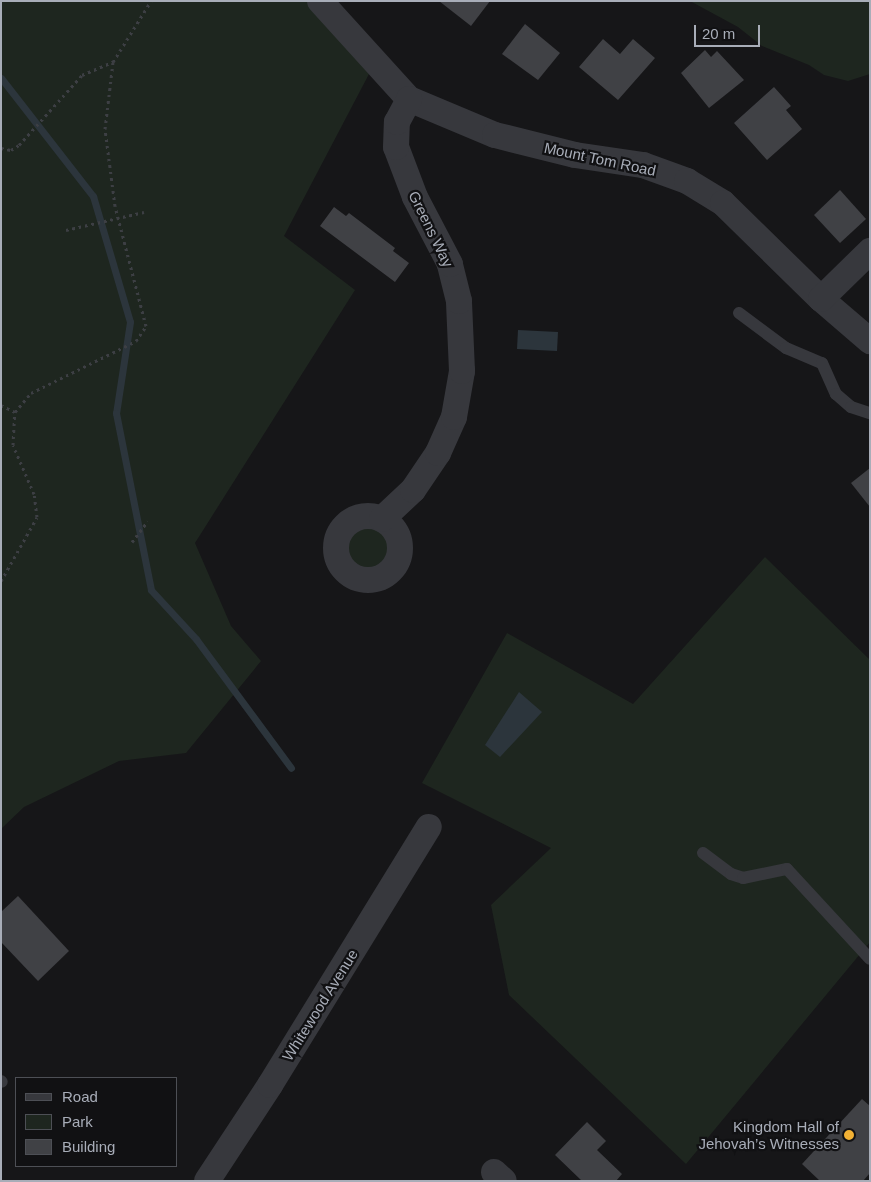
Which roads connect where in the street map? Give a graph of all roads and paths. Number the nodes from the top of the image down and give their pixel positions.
1 (151, 1) edge
2 (320, 1) edge
3 (113, 62) junction
4 (409, 99) junction
5 (1, 148) edge
6 (144, 212) dead end
7 (66, 230) dead end
8 (870, 252) edge
9 (821, 299) junction
10 (739, 313) dead end
11 (870, 341) edge
12 (1, 404) edge
13 (15, 412) junction
14 (870, 413) edge
15 (382, 519) dead end
16 (148, 521) dead end
17 (132, 542) dead end
18 (1, 581) edge
19 (429, 827) dead end
20 (702, 853) dead end
21 (870, 959) edge
22 (207, 1181) edge

1 - 3 path
2 - 4 street, Mount Tom Road
3 - 5 path
3 - 13 path
4 - 9 street, Mount Tom Road
4 - 15 street, Greens Way
6 - 7 path, bridge
8 - 9 street
9 - 11 street, Mount Tom Road
10 - 14 lane
12 - 13 path
13 - 18 path
16 - 17 path
19 - 22 street, Whitewood Avenue
20 - 21 lane

